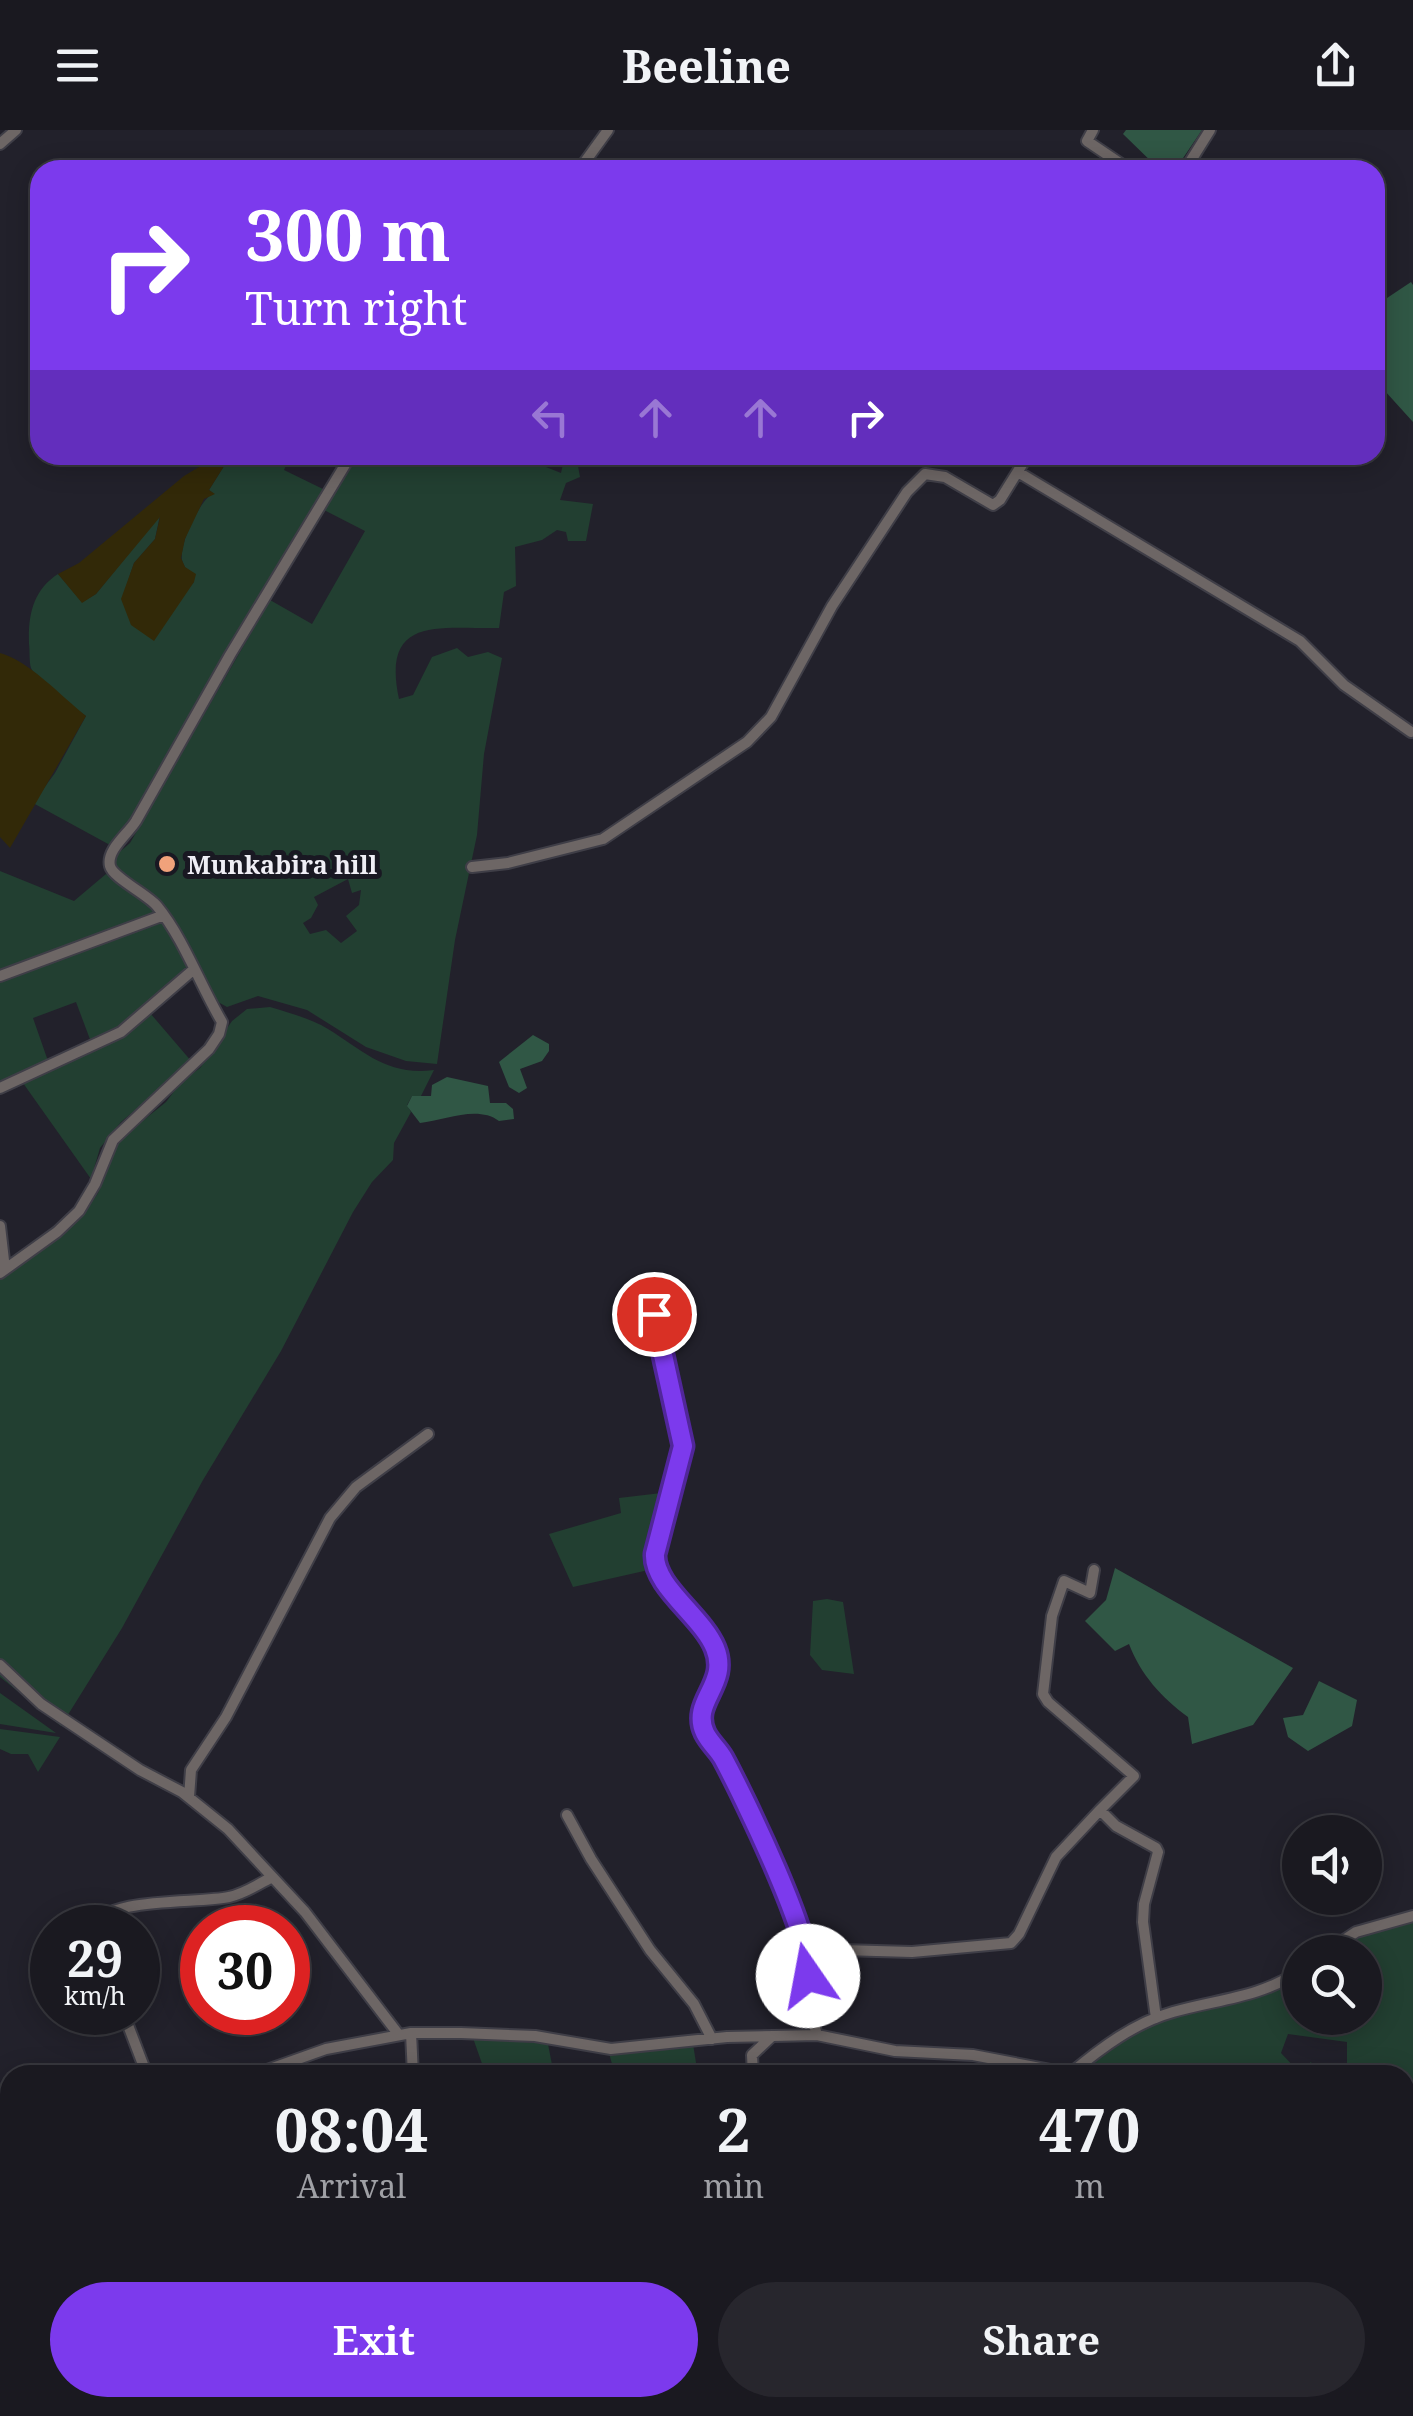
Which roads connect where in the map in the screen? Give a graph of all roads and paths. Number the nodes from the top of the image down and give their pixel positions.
1 (16, 130) edge
2 (608, 130) edge
3 (1092, 130) edge
4 (1210, 130) edge
5 (0, 144) edge
6 (586, 160) edge
7 (1116, 160) edge
8 (1191, 160) edge
9 (345, 465) edge
10 (1022, 465) edge
11 (1018, 472) junction
12 (1411, 732) edge
13 (472, 866) dead end
14 (164, 915) junction
15 (193, 970) junction
16 (0, 976) edge
17 (0, 1088) edge
18 (0, 1226) edge
19 (3, 1271) edge
20 (654, 1314) dead end
21 (428, 1434) dead end
22 (1094, 1570) dead end
23 (0, 1665) edge
24 (189, 1797) junction
25 (1100, 1810) junction
26 (568, 1814) dead end
27 (272, 1876) junction
28 (150, 1905) edge
29 (1413, 1916) edge
30 (1352, 1935) edge
31 (806, 1950) junction
32 (1282, 1980) edge
33 (1156, 2018) junction
34 (411, 2034) junction
35 (131, 2035) edge
36 (398, 2035) junction
37 (817, 2035) junction
38 (772, 2036) junction
39 (739, 2037) junction
40 (712, 2038) junction
41 (752, 2055) junction
42 (143, 2065) edge
43 (279, 2065) edge
44 (413, 2065) edge
45 (753, 2065) edge
46 (1026, 2065) edge
47 (1084, 2065) edge

1 - 5 street
2 - 6 street
3 - 7 street
4 - 8 street
9 - 14 street
10 - 11 street
11 - 12 street
11 - 13 street
14 - 15 street
14 - 16 street
15 - 17 street
15 - 19 street
18 - 19 street
20 - 31 street
21 - 24 street
22 - 25 street
23 - 24 street
24 - 27 street
25 - 31 street
25 - 33 street
26 - 40 street
27 - 28 street
27 - 36 street
29 - 30 street
31 - 37 street
32 - 33 street
33 - 47 street
34 - 36 street
34 - 40 street
34 - 44 street
35 - 42 street
36 - 43 street
37 - 38 street
37 - 46 street
38 - 39 street
38 - 41 street
39 - 40 street
39 - 41 street
41 - 45 street

